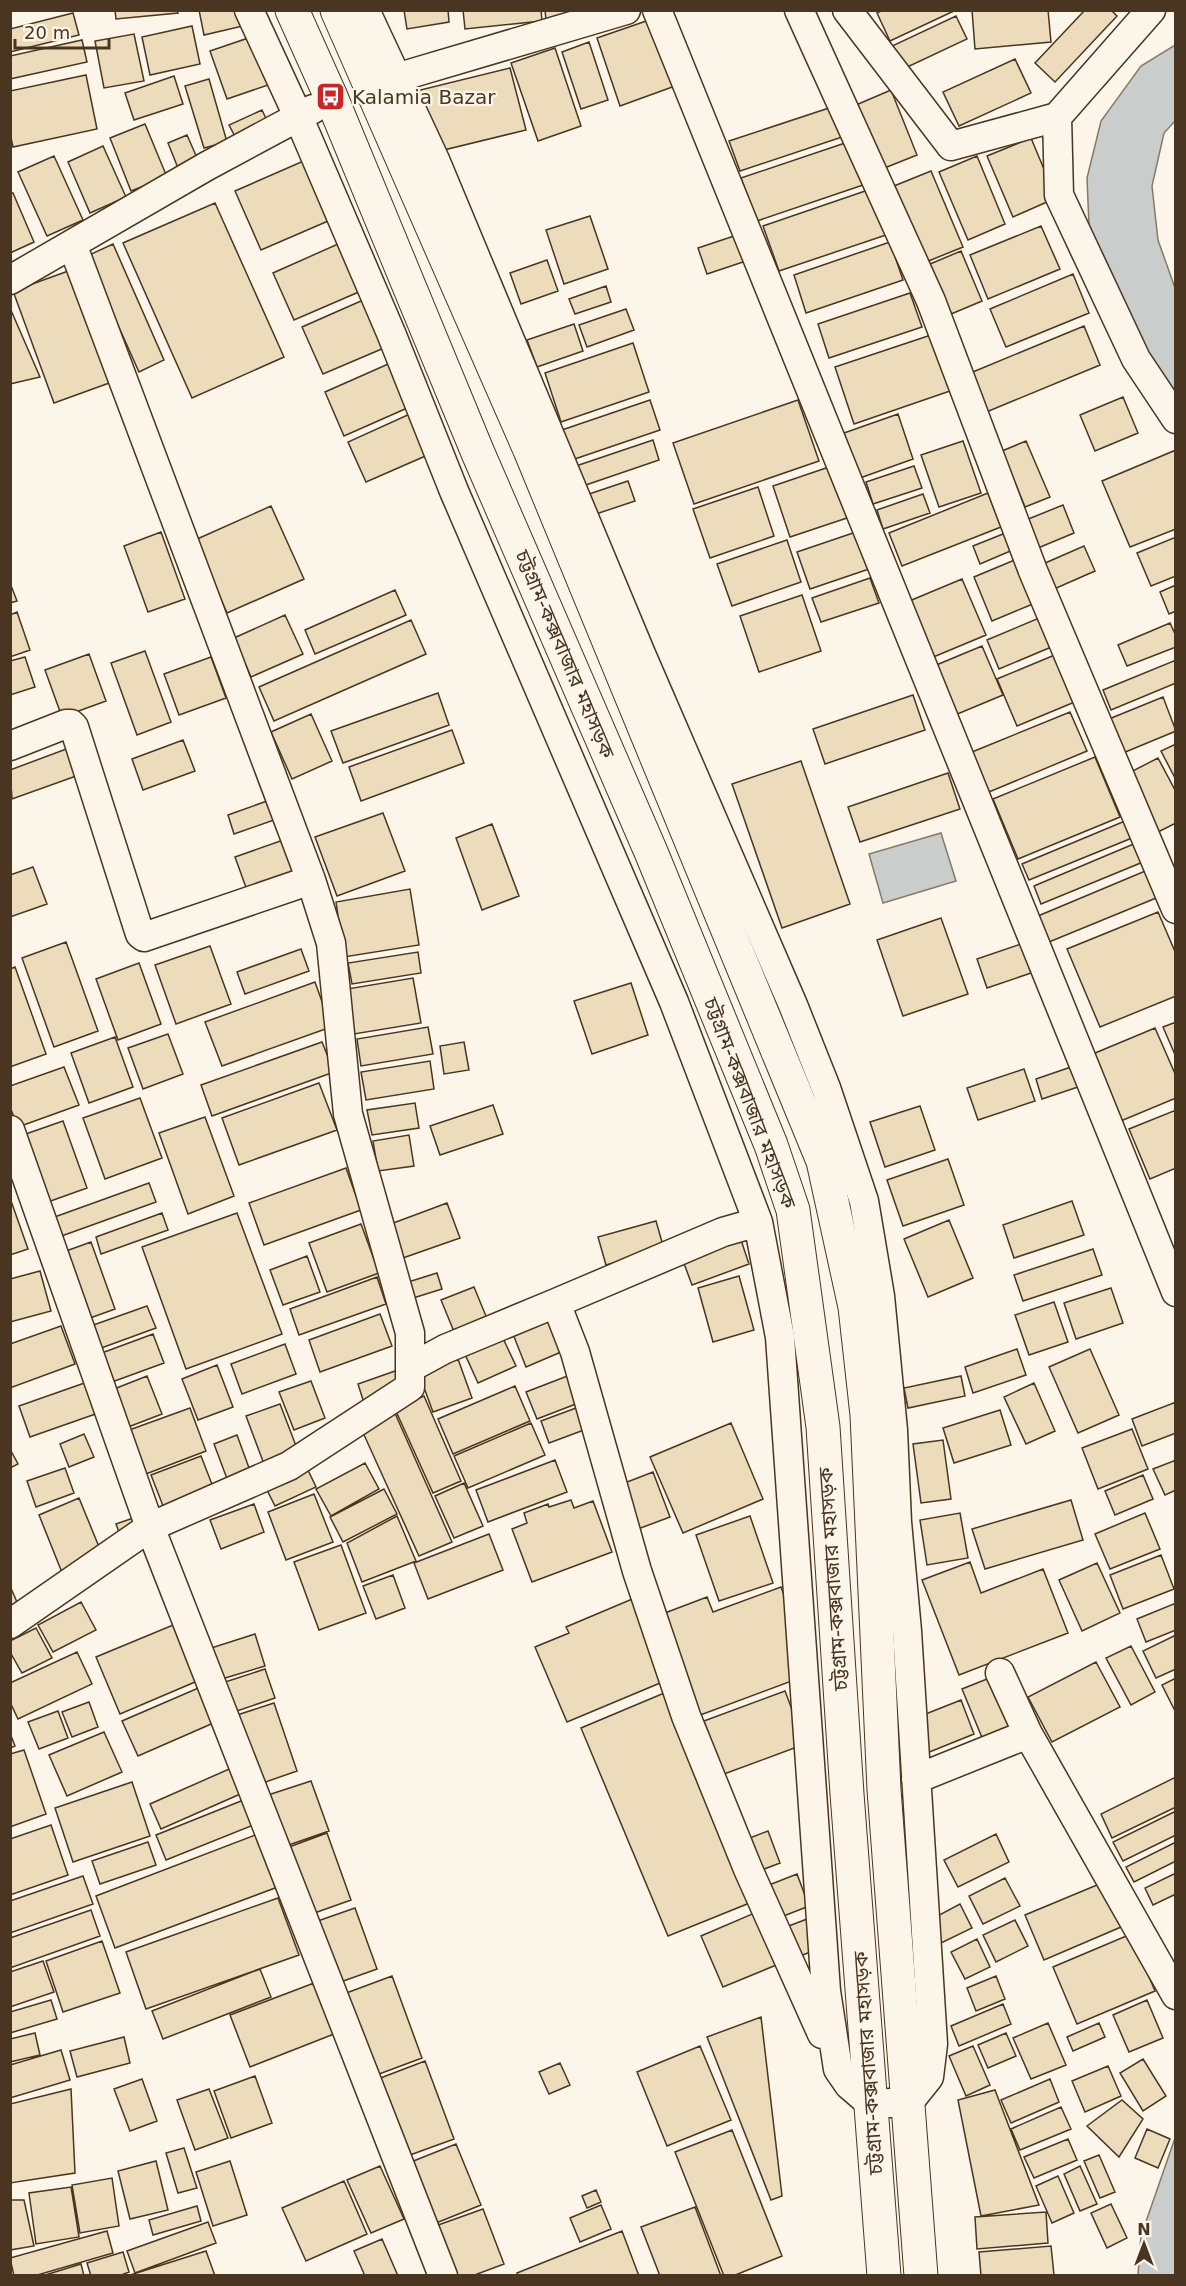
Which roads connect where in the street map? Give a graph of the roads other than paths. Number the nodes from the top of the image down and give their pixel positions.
1 (249, 10) edge
2 (292, 10) edge
3 (337, 10) edge
4 (365, 10) edge
5 (626, 10) edge
6 (657, 10) edge
7 (799, 10) edge
8 (847, 10) edge
9 (1151, 10) edge
10 (392, 79) junction
11 (306, 112) junction
12 (1057, 117) junction
13 (72, 244) junction
14 (10, 280) edge
15 (1176, 419) edge
16 (10, 746) edge
17 (310, 880) junction
18 (1176, 909) edge
19 (10, 1130) edge
20 (758, 1222) junction
21 (1176, 1292) edge
22 (556, 1304) junction
23 (410, 1368) junction
24 (789, 1460) junction
25 (826, 1485) junction
26 (150, 1527) junction
27 (900, 1553) junction
28 (875, 1584) junction
29 (800, 1605) junction
30 (10, 1624) edge
31 (836, 1627) junction
32 (908, 1630) junction
33 (878, 1663) junction
34 (1000, 1673) dead end
35 (1028, 1734) junction
36 (916, 1779) junction
37 (1176, 1995) edge
38 (838, 2069) junction
39 (909, 2102) junction
40 (871, 2104) junction
41 (443, 2276) edge
42 (884, 2276) edge
43 (921, 2276) edge

1 - 11 street
2 - 25 highway, চট্টগ্রাম-কক্সবাজার মহাসড়ক
3 - 28 highway, চট্টগ্রাম-কক্সবাজার মহাসড়ক
4 - 10 street
5 - 10 street
6 - 21 street
7 - 18 street
8 - 12 street
9 - 12 street
10 - 27 street
11 - 13 street
11 - 20 street
12 - 15 street
13 - 14 street
13 - 17 street
16 - 17 street
17 - 23 street
19 - 26 street
20 - 22 street
20 - 24 street
22 - 23 street
22 - 38 street
23 - 26 street
24 - 25 street
24 - 29 street
25 - 31 highway, চট্টগ্রাম-কক্সবাজার মহাসড়ক
26 - 30 street
26 - 41 street
27 - 28 street
27 - 32 street
28 - 33 highway, চট্টগ্রাম-কক্সবাজার মহাসড়ক
29 - 31 street
29 - 38 street
31 - 40 highway, চট্টগ্রাম-কক্সবাজার মহাসড়ক
32 - 33 street
32 - 36 street
33 - 39 highway, চট্টগ্রাম-কক্সবাজার মহাসড়ক
34 - 35 street
35 - 36 street
35 - 37 street
36 - 39 street
38 - 40 street
39 - 40 street
39 - 43 highway, চট্টগ্রাম-কক্সবাজার মহাসড়ক
40 - 42 highway, চট্টগ্রাম-কক্সবাজার মহাসড়ক

